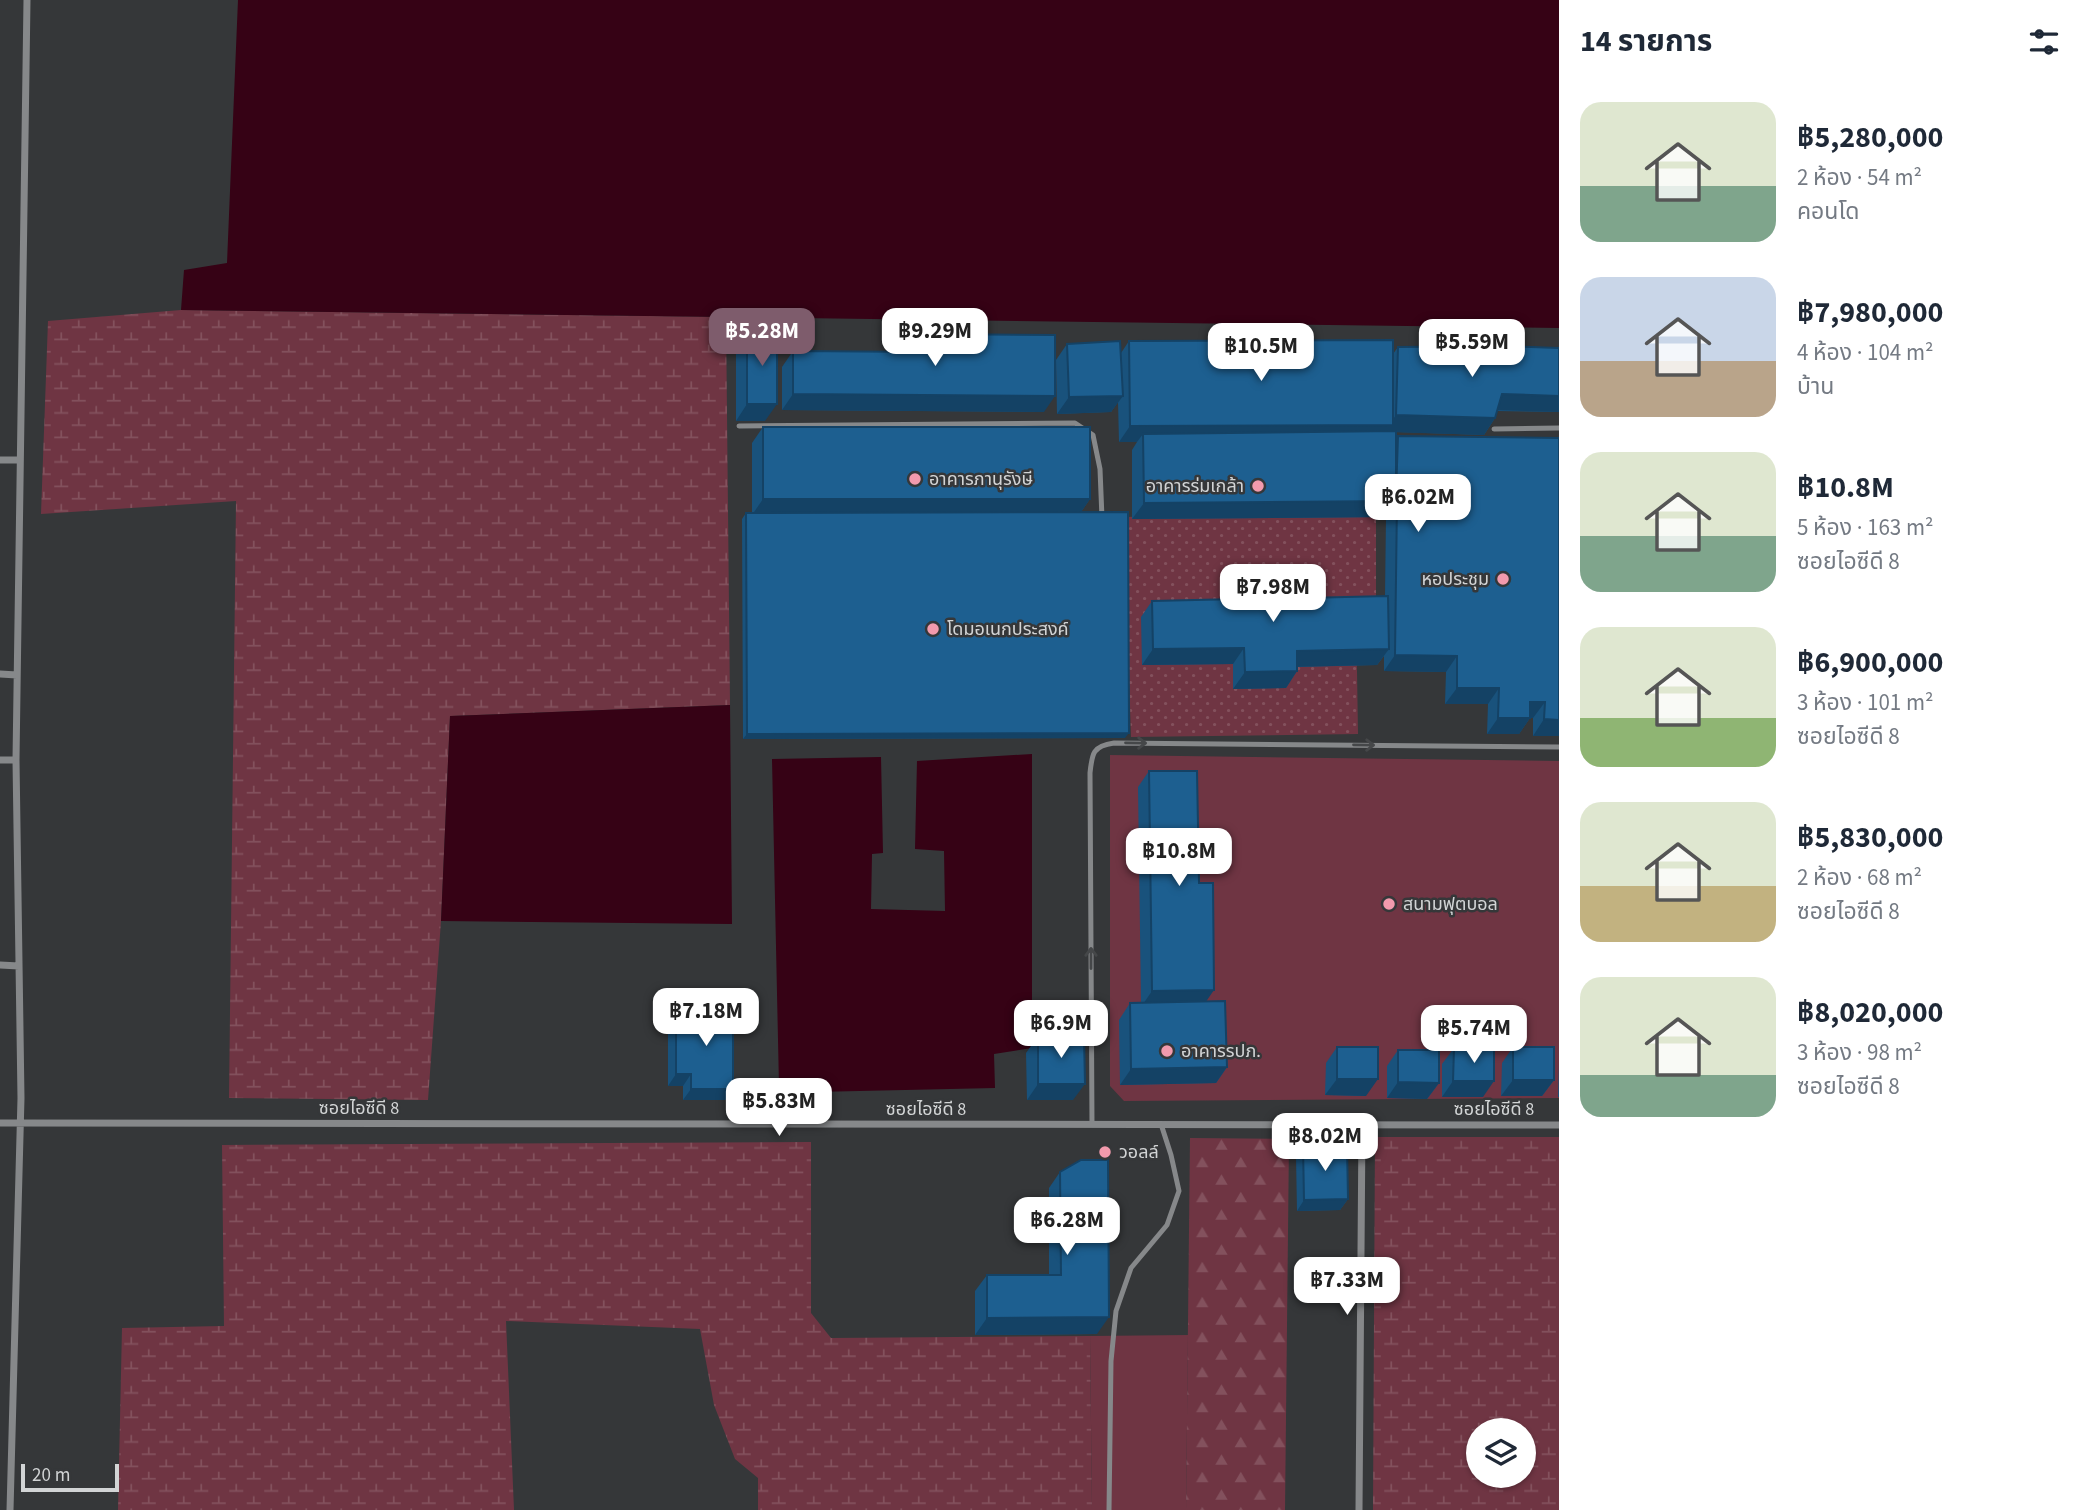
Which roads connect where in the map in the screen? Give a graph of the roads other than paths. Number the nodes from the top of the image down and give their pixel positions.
1 (27, 0) edge
2 (738, 426) dead end
3 (1559, 428) edge
4 (1494, 429) edge
5 (0, 460) edge
6 (20, 460) junction
7 (1102, 518) edge
8 (0, 674) edge
9 (17, 675) junction
10 (1559, 747) edge
11 (0, 760) edge
12 (16, 760) junction
13 (0, 965) edge
14 (19, 966) junction
15 (0, 1124) edge
16 (20, 1124) junction
17 (1092, 1124) junction
18 (1161, 1124) junction
19 (1362, 1125) junction
20 (1559, 1125) edge
21 (10, 1510) edge
22 (1109, 1510) edge
23 (1359, 1510) edge

1 - 6 street
2 - 7 lane
3 - 4 lane
5 - 6 street
6 - 9 street
8 - 9 street
9 - 12 street
17 -> 10 lane
11 - 12 street
12 - 14 street
13 - 14 street
14 - 16 street
15 - 16 street, ซอยไอซีดี 8
16 - 17 street, ซอยไอซีดี 8
16 - 21 street
17 - 18 street, ซอยไอซีดี 8
18 - 19 street, ซอยไอซีดี 8
18 - 22 lane
19 - 20 street, ซอยไอซีดี 8
19 - 23 street

